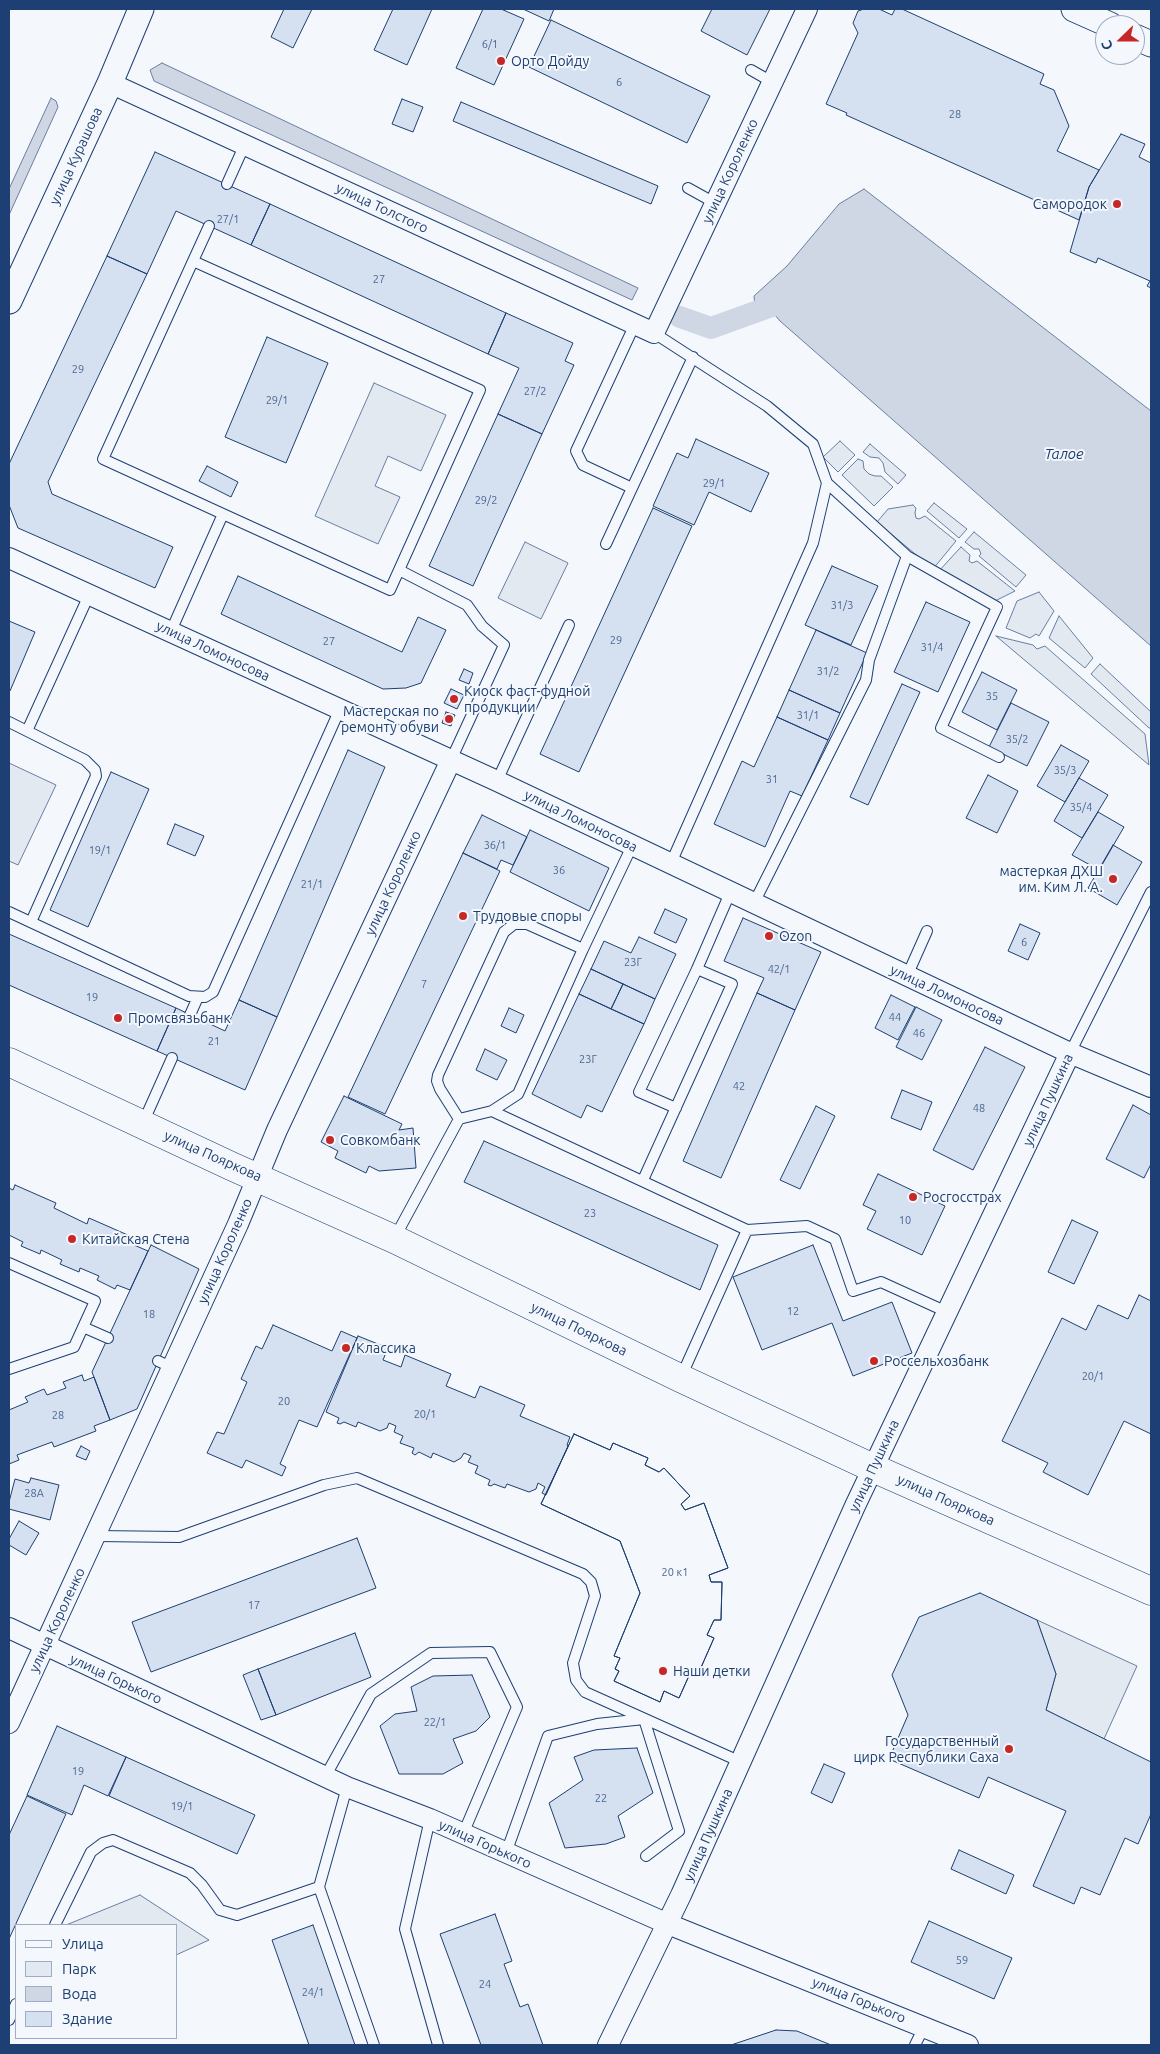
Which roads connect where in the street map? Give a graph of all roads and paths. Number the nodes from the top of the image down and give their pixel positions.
1 (141, 9) edge
2 (807, 9) edge
3 (1074, 9) edge
4 (1095, 18) edge
5 (752, 70) dead end
6 (772, 82) junction
7 (110, 83) junction
8 (245, 144) junction
9 (227, 184) dead end
10 (688, 188) dead end
11 (715, 203) junction
12 (209, 226) dead end
13 (193, 261) junction
14 (9, 301) edge
15 (635, 324) junction
16 (654, 333) junction
17 (693, 357) junction
18 (827, 482) junction
19 (632, 488) junction
20 (223, 514) junction
21 (606, 544) dead end
22 (907, 556) junction
23 (9, 558) edge
24 (399, 570) junction
25 (89, 595) junction
26 (569, 626) dead end
27 (171, 631) junction
28 (340, 709) junction
29 (9, 722) edge
30 (27, 731) junction
31 (999, 757) dead end
32 (451, 760) junction
33 (497, 780) junction
34 (632, 846) junction
35 (671, 863) junction
36 (730, 892) junction
37 (1151, 892) edge
38 (754, 903) junction
39 (9, 912) edge
40 (31, 922) junction
41 (927, 930) dead end
42 (583, 949) junction
43 (696, 969) junction
44 (907, 976) junction
45 (198, 997) junction
46 (190, 1015) dead end
47 (1070, 1053) junction
48 (172, 1058) dead end
49 (9, 1062) edge
50 (1151, 1087) edge
51 (676, 1108) junction
52 (492, 1111) junction
53 (459, 1120) junction
54 (143, 1124) junction
55 (257, 1176) junction
56 (643, 1180) junction
57 (747, 1230) junction
58 (394, 1239) junction
59 (9, 1263) edge
60 (947, 1312) junction
61 (83, 1327) junction
62 (108, 1338) dead end
63 (9, 1369) edge
64 (680, 1378) junction
65 (873, 1468) junction
66 (96, 1536) junction
67 (1151, 1591) edge
68 (9, 1628) edge
69 (45, 1646) junction
70 (644, 1719) junction
71 (9, 1723) edge
72 (741, 1762) junction
73 (325, 1776) junction
74 (347, 1787) junction
75 (430, 1819) junction
76 (463, 1834) junction
77 (506, 1853) junction
78 (646, 1856) dead end
79 (319, 1887) junction
80 (55, 1924) edge
81 (668, 1924) junction
82 (15, 2006) edge
83 (9, 2020) edge
84 (924, 2027) junction
85 (374, 2045) edge
86 (438, 2045) edge
87 (608, 2045) edge
88 (915, 2045) edge
89 (968, 2045) edge

1 - 7 street, улица Курашова
2 - 6 street, улица Короленко
3 - 4 street
5 - 6 lane
6 - 11 street, улица Короленко
7 - 8 street, улица Толстого
7 - 14 street, улица Курашова
8 - 9 lane
8 - 15 street, улица Толстого
10 - 11 lane
11 - 16 street, улица Короленко
12 - 13 lane
13 - 20 lane
13 - 24 lane
15 - 16 street, улица Толстого
15 - 19 lane
16 - 17 lane
17 - 18 lane
17 - 19 lane
18 - 22 lane
18 - 35 lane
19 - 21 lane
20 - 24 lane
20 - 27 lane
22 - 31 lane
22 - 38 lane
23 - 25 street, улица Ломоносова
24 - 32 lane, улица Короленко
25 - 27 street, улица Ломоносова
25 - 30 lane
26 - 33 lane
27 - 28 street, улица Ломоносова
28 - 32 street, улица Ломоносова
28 - 45 lane
29 - 30 lane
30 - 40 lane
32 - 33 street, улица Ломоносова
32 - 55 street, улица Короленко
33 - 34 street, улица Ломоносова
34 - 35 street, улица Ломоносова
34 - 42 lane
35 - 36 street, улица Ломоносова
36 - 38 street, улица Ломоносова
36 - 43 lane
37 - 47 lane, улица Пушкина
38 - 44 street, улица Ломоносова
39 - 40 lane
40 - 45 lane
41 - 44 lane
42 - 52 lane
42 - 53 lane
43 - 51 lane
43 - 51 lane
44 - 47 street, улица Ломоносова
45 - 46 lane
47 - 50 street, улица Ломоносова
47 - 60 street, улица Пушкина
48 - 54 lane
49 - 54 main road, улица Пояркова
51 - 56 lane
52 - 53 lane
52 - 56 lane
53 - 58 lane
54 - 55 main road, улица Пояркова
55 - 58 main road, улица Пояркова
55 - 66 street, улица Короленко
56 - 57 lane
57 - 60 lane
57 - 64 lane
58 - 64 main road, улица Пояркова
59 - 61 lane
60 - 65 street, улица Пушкина
61 - 62 lane
61 - 63 lane
64 - 65 main road, улица Пояркова
65 - 67 main road, улица Пояркова
65 - 72 street, улица Пушкина
66 - 69 street, улица Короленко
66 - 70 lane
68 - 69 street, улица Горького
69 - 71 street, улица Короленко
69 - 73 street, улица Горького
70 - 72 lane
70 - 77 lane
70 - 78 lane
72 - 81 street, улица Пушкина
73 - 74 street, улица Горького
73 - 76 lane
74 - 75 street, улица Горького
74 - 79 lane
75 - 76 street, улица Горького
75 - 86 lane
76 - 77 street, улица Горького
77 - 81 street, улица Горького
79 - 80 lane
79 - 85 lane
81 - 84 street, улица Горького
81 - 87 street, улица Пушкина
82 - 83 lane
84 - 88 lane
84 - 89 street, улица Горького

